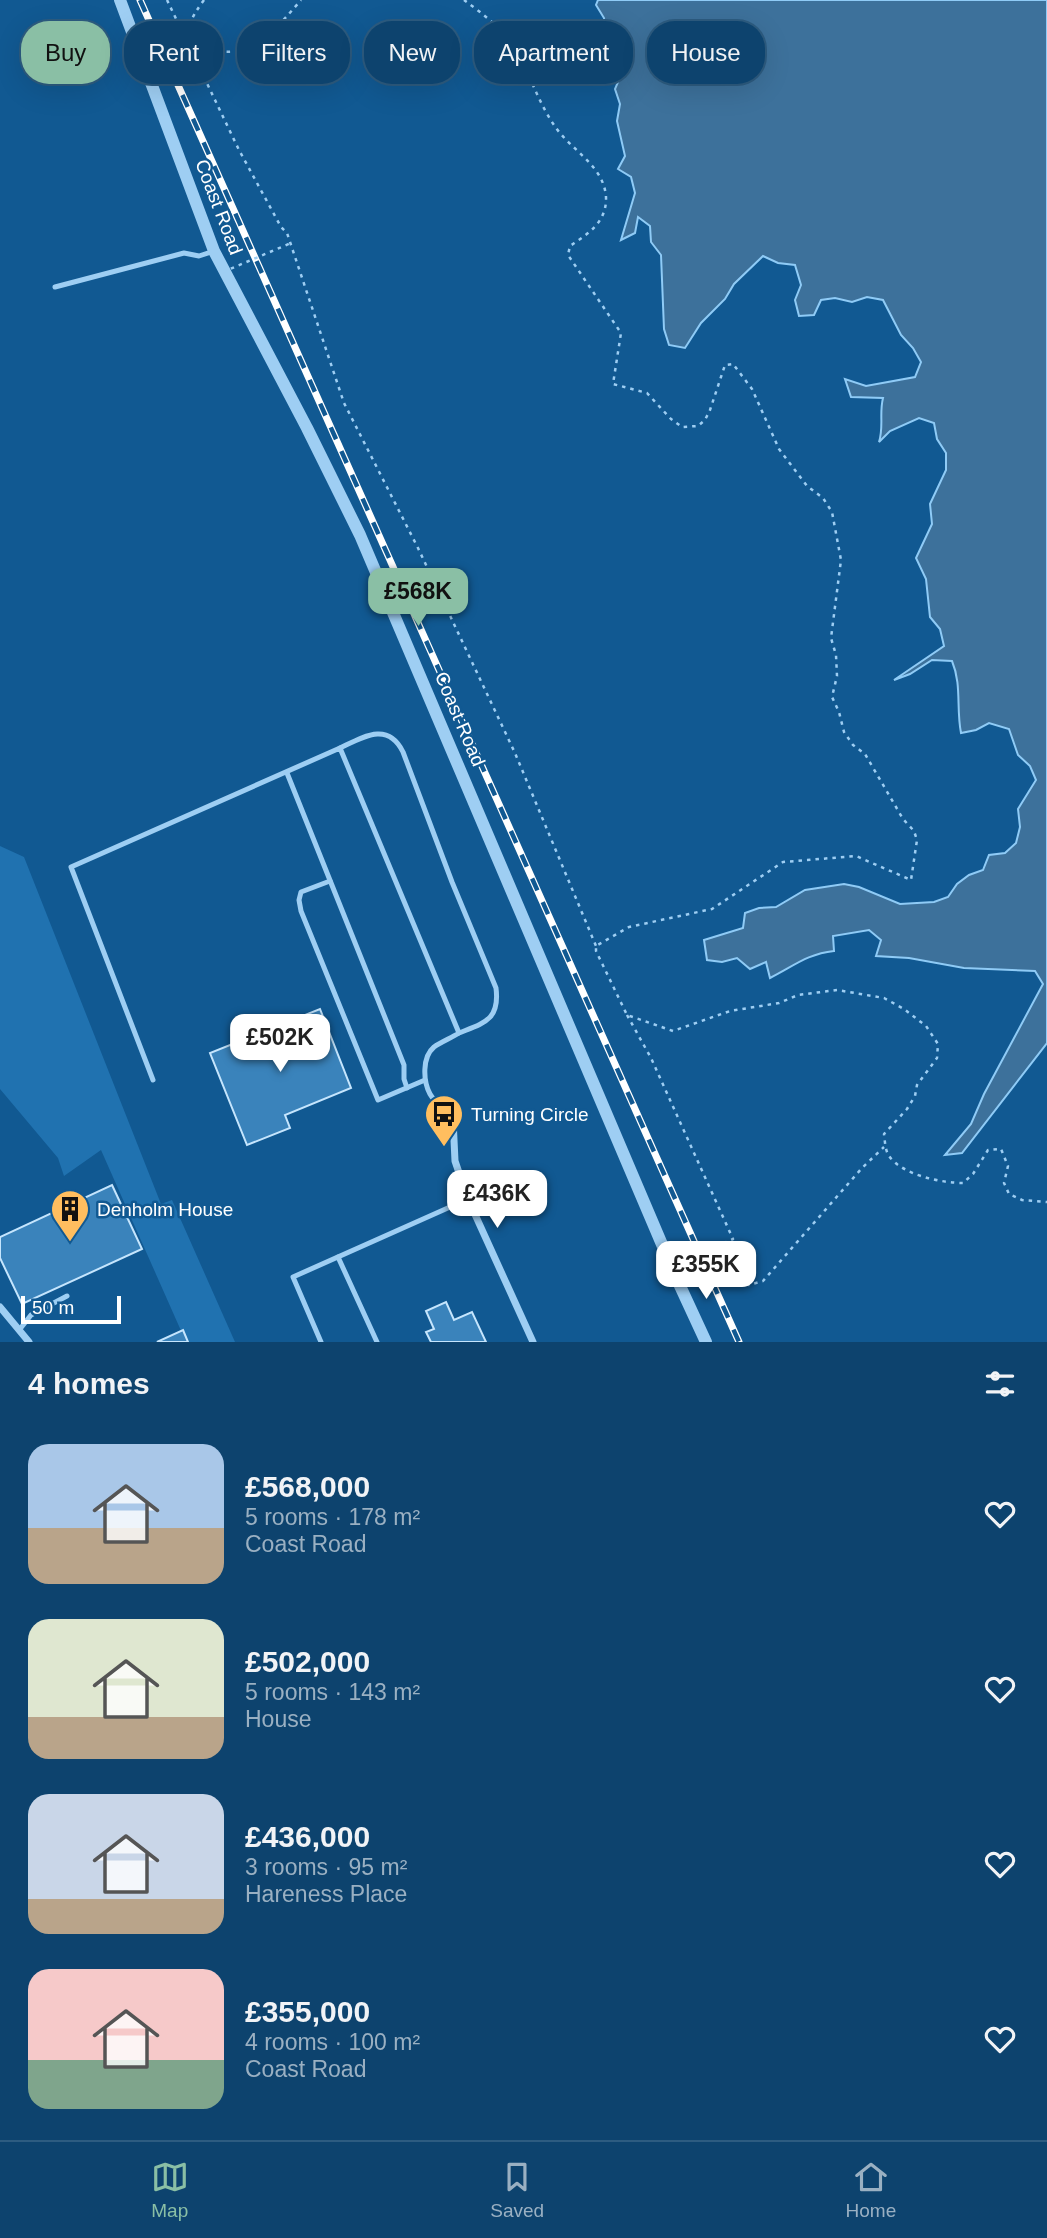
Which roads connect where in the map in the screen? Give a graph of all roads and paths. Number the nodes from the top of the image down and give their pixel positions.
1 (120, 0) edge
2 (167, 0) edge
3 (204, 0) edge
4 (301, 0) edge
5 (464, 0) edge
6 (290, 243) junction
7 (214, 251) junction
8 (223, 272) junction
9 (55, 287) dead end
10 (340, 748) junction
11 (287, 773) junction
12 (330, 881) junction
13 (596, 946) junction
14 (627, 1015) junction
15 (458, 1033) junction
16 (153, 1080) dead end
17 (425, 1080) junction
18 (407, 1088) junction
19 (453, 1119) joint
20 (886, 1147) junction
21 (468, 1199) junction
22 (1047, 1202) edge
23 (727, 1251) junction
24 (338, 1257) junction
25 (675, 1275) junction
26 (67, 1296) dead end
27 (0, 1307) edge
28 (20, 1329) junction
29 (29, 1342) edge
30 (321, 1342) edge
31 (377, 1342) edge
32 (533, 1342) edge
33 (706, 1342) edge

1 - 7 street, Coast Road
2 - 6 path
3 - 4 path
5 - 13 path
6 - 8 path, bridge
6 - 13 path
7 - 8 street, Coast Road
7 - 9 lane
8 - 25 street, Coast Road
10 - 11 lane
10 - 15 lane
10 - 15 lane
11 - 12 lane
11 - 16 lane
12 - 18 lane
12 - 18 lane
13 - 14 path
14 - 20 path
14 - 23 path
15 - 17 lane
17 - 18 lane
17 - 19 lane
19 - 21 street
20 - 22 path
20 - 23 path
21 - 24 lane
21 - 32 street
23 - 25 path
24 - 30 lane
24 - 31 lane
25 - 33 street, Coast Road
26 - 28 lane
27 - 28 street
28 - 29 street

